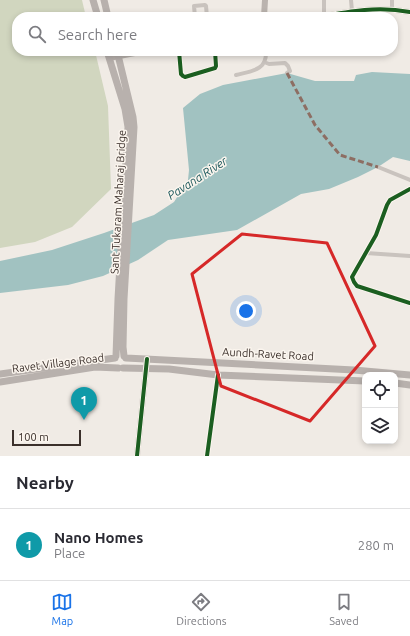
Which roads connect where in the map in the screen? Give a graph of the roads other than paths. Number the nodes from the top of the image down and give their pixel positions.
1 (93, 0) edge
2 (104, 0) edge
3 (265, 0) edge
4 (324, 0) edge
5 (351, 0) edge
6 (392, 0) edge
7 (392, 9) junction
8 (352, 11) junction
9 (97, 12) edge
10 (107, 12) edge
11 (195, 12) edge
12 (207, 12) edge
13 (264, 12) edge
14 (323, 12) edge
15 (347, 12) edge
16 (410, 12) edge
17 (108, 56) edge
18 (118, 56) edge
19 (179, 56) edge
20 (215, 56) edge
21 (265, 56) edge
22 (264, 62) junction
23 (287, 72) dead end
24 (236, 75) dead end
25 (128, 108) junction
26 (378, 167) dead end
27 (410, 180) edge
28 (410, 190) edge
29 (366, 253) junction
30 (410, 256) edge
31 (121, 299) junction
32 (410, 303) edge
33 (115, 357) junction
34 (125, 357) junction
35 (147, 359) junction
36 (120, 368) junction
37 (146, 369) junction
38 (0, 374) edge
39 (218, 375) junction
40 (410, 375) edge
41 (362, 381) edge
42 (0, 382) edge
43 (398, 383) edge
44 (410, 385) edge
45 (137, 456) edge
46 (207, 456) edge

1 - 9 main road
2 - 10 main road
3 - 13 street
4 - 14 street
5 - 8 street
6 - 7 street
7 - 8 street
7 - 16 street
8 - 15 street
11 - 12 street
17 - 25 main road
18 - 25 main road
19 - 20 street
21 - 22 street
22 - 23 street
22 - 24 street
25 - 31 main road, Sant Tukaram Maharaj Bridge
26 - 27 street
28 - 29 street
29 - 30 street
29 - 32 street
31 - 33 main road
31 - 34 main road
33 - 34 main road
33 - 36 main road
33 - 38 main road, Ravet Village Road
34 - 35 main road, Aundh-Ravet Road
34 - 36 main road
35 - 37 street
35 - 40 main road, Aundh-Ravet Road
36 - 37 main road, Aundh-Ravet Road
36 - 42 main road, Ravet Village Road
37 - 39 main road, Aundh-Ravet Road
37 - 45 street
39 - 41 main road, Aundh-Ravet Road
39 - 46 street
43 - 44 main road

